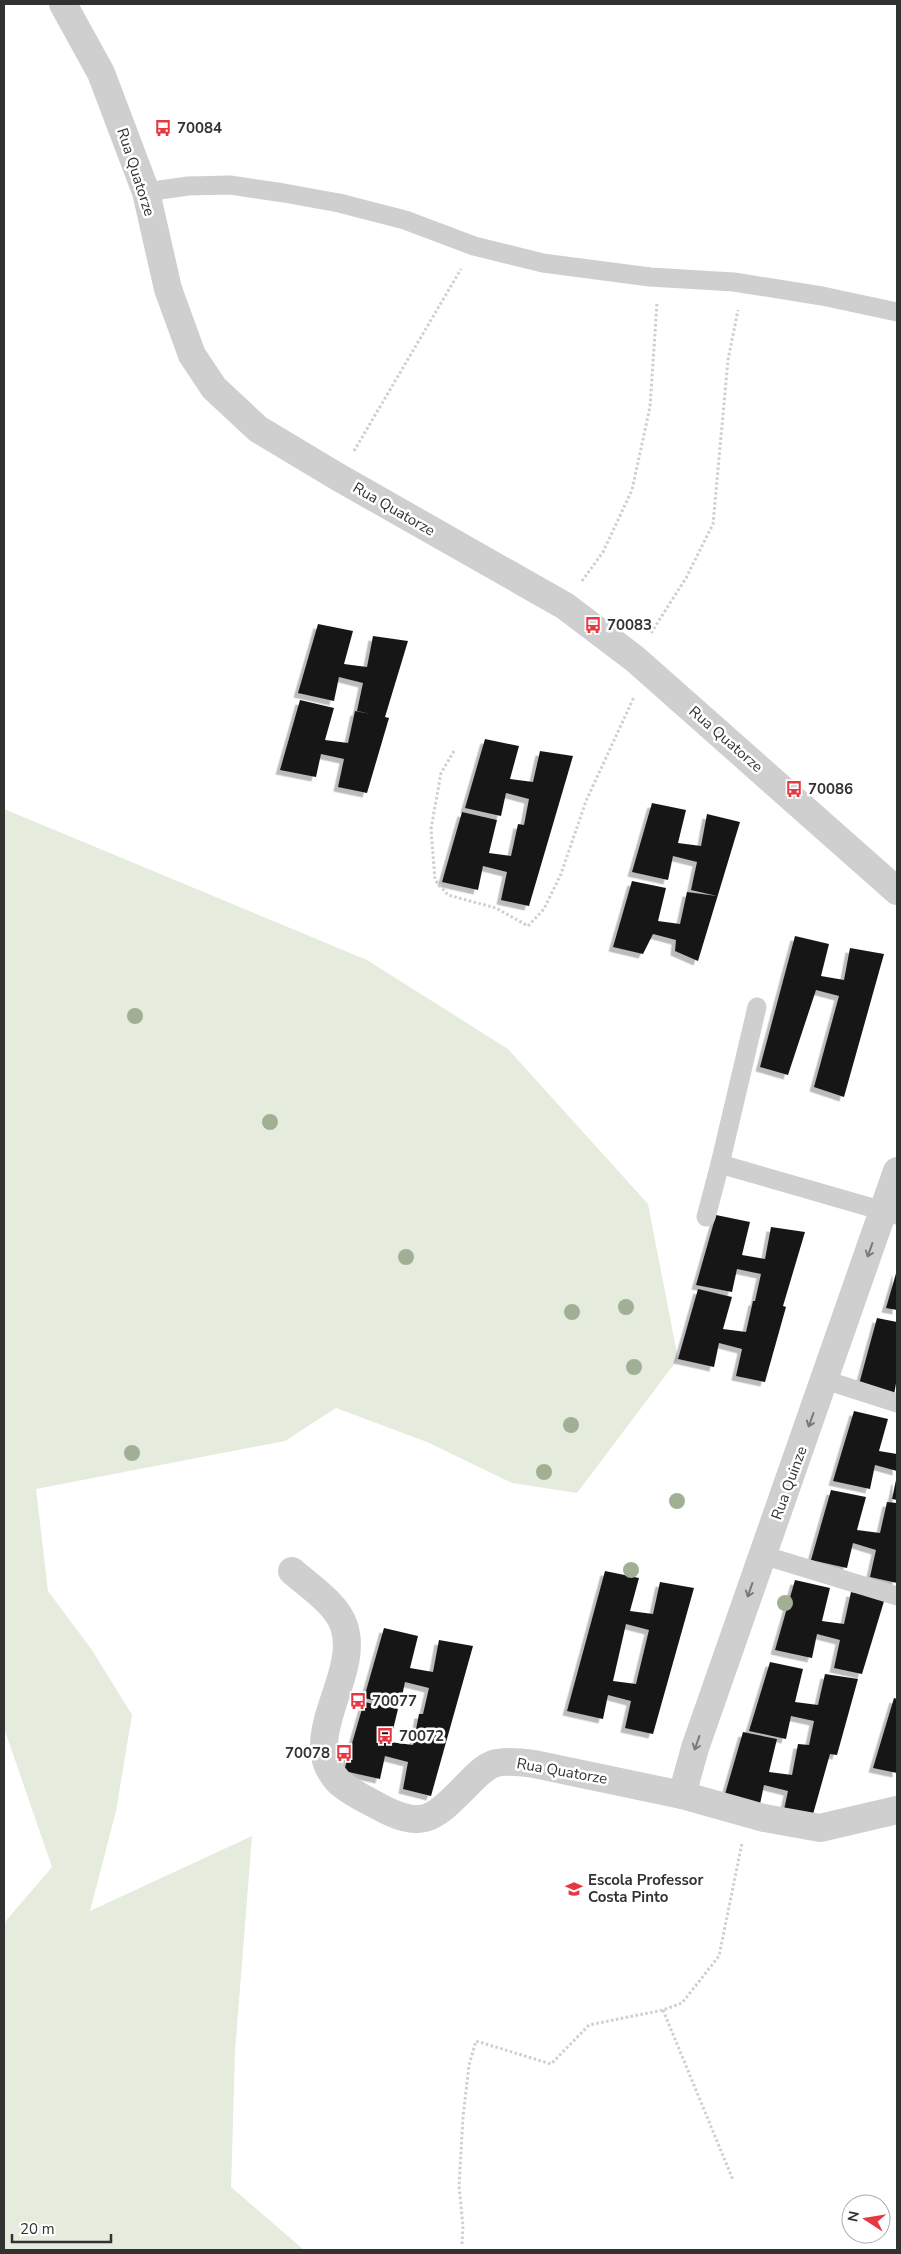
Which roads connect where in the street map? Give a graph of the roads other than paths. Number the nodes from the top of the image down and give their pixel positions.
1 (63, 4) edge
2 (146, 192) junction
3 (897, 312) edge
4 (897, 891) edge
5 (756, 1007) dead end
6 (720, 1164) junction
7 (897, 1171) edge
8 (890, 1212) edge
9 (706, 1218) dead end
10 (825, 1380) junction
11 (897, 1403) edge
12 (763, 1554) junction
13 (292, 1571) dead end
14 (897, 1596) edge
15 (682, 1795) junction
16 (897, 1810) edge

1 - 2 street, Rua Quatorze
2 - 3 lane
2 - 4 street, Rua Quatorze
5 - 6 lane
6 - 8 lane
6 - 9 lane
7 - 8 street, Rua Quinze
8 -> 10 street, Rua Quinze
10 - 11 lane
10 -> 12 street, Rua Quinze
12 - 14 lane
12 -> 15 street, Rua Quinze
13 - 15 street, Rua Quatorze
15 - 16 street, Rua Quatorze

